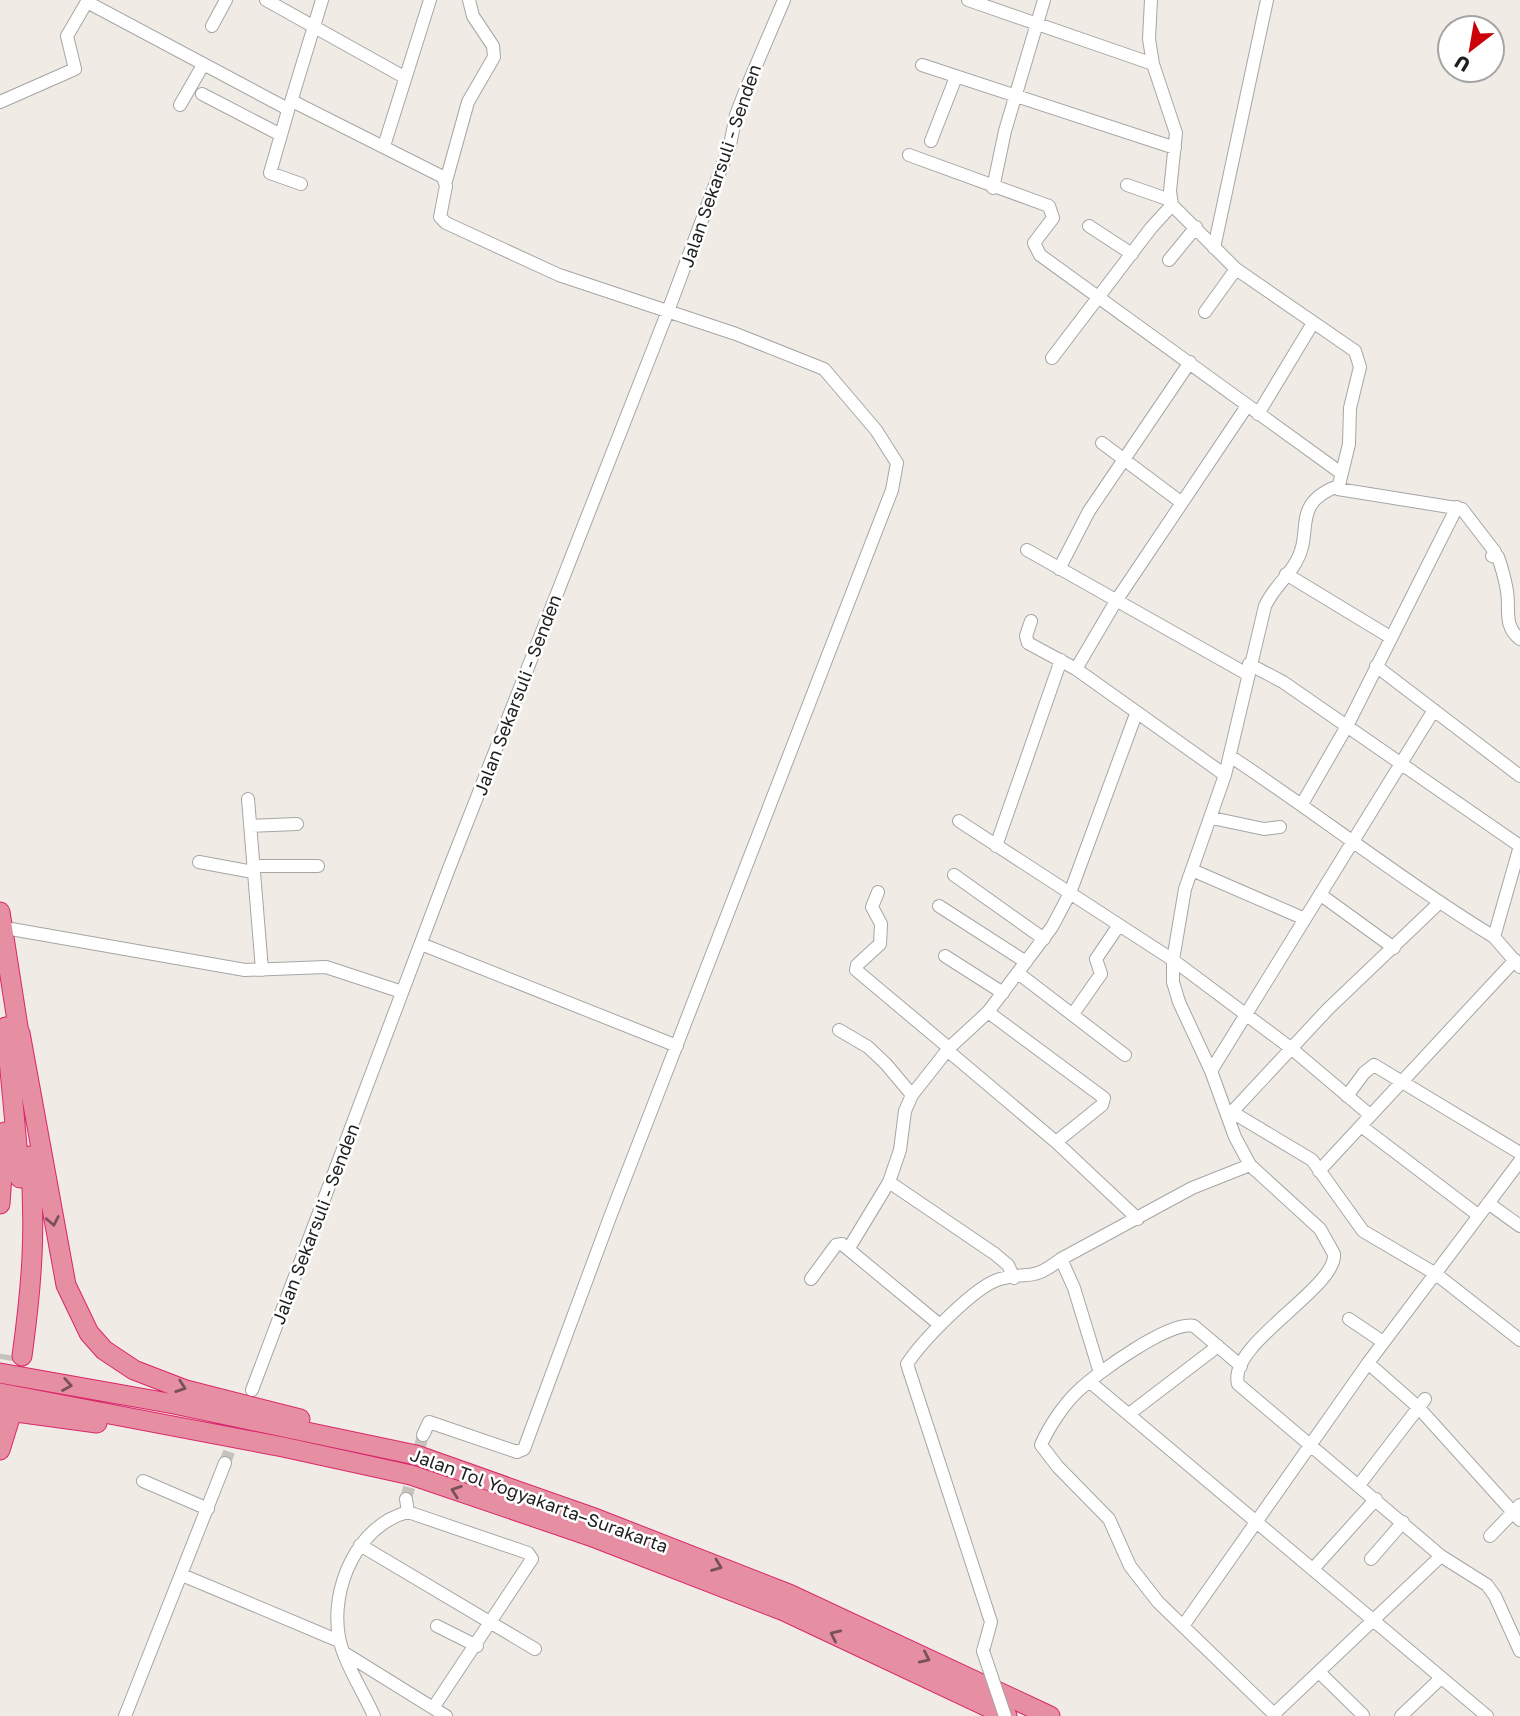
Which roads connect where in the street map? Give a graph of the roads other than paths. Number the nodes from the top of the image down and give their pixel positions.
1 (226, 0) edge
2 (266, 0) edge
3 (322, 0) edge
4 (430, 0) edge
5 (469, 0) edge
6 (784, 0) edge
7 (1044, 0) edge
8 (1151, 0) edge
9 (1267, 0) edge
10 (87, 1) edge
11 (973, 1) edge
12 (1036, 25) junction
13 (212, 26) dead end
14 (315, 27) junction
15 (1153, 64) junction
16 (203, 65) junction
17 (922, 65) dead end
18 (956, 76) junction
19 (404, 77) junction
20 (202, 94) dead end
21 (1017, 95) junction
22 (0, 103) edge
23 (290, 104) junction
24 (180, 105) dead end
25 (279, 134) junction
26 (931, 141) dead end
27 (384, 146) junction
28 (1175, 148) junction
29 (909, 155) dead end
30 (446, 181) junction
31 (301, 184) dead end
32 (1127, 185) dead end
33 (993, 188) junction
34 (1171, 203) junction
35 (1089, 226) dead end
36 (1196, 227) junction
37 (1214, 248) junction
38 (1132, 254) junction
39 (1169, 260) dead end
40 (1236, 269) junction
41 (1101, 297) junction
42 (668, 311) junction
43 (1205, 312) dead end
44 (1313, 323) junction
45 (1052, 358) dead end
46 (1190, 362) junction
47 (1247, 406) junction
48 (1258, 414) junction
49 (1102, 443) dead end
50 (1123, 459) junction
51 (1340, 480) junction
52 (1182, 503) junction
53 (1457, 507) junction
54 (1027, 550) dead end
55 (1059, 569) junction
56 (1286, 574) junction
57 (1116, 601) junction
58 (1031, 621) dead end
59 (1390, 637) junction
60 (1520, 639) edge
61 (1061, 660) junction
62 (1376, 666) junction
63 (1076, 669) junction
64 (1248, 669) junction
65 (1434, 710) junction
66 (1136, 714) junction
67 (1347, 726) junction
68 (1230, 756) junction
69 (1401, 764) junction
70 (1225, 775) junction
71 (1520, 776) edge
72 (248, 799) dead end
73 (1302, 804) junction
74 (1212, 818) junction
75 (959, 821) dead end
76 (297, 824) dead end
77 (250, 826) junction
78 (1280, 827) dead end
79 (1354, 840) junction
80 (996, 846) junction
81 (1520, 846) edge
82 (199, 862) dead end
83 (318, 866) dead end
84 (253, 869) junction
85 (1192, 870) junction
86 (954, 875) dead end
87 (878, 892) dead end
88 (1070, 893) junction
89 (1321, 895) junction
90 (1439, 903) junction
91 (939, 906) dead end
92 (0, 912) edge
93 (1305, 919) junction
94 (1119, 925) junction
95 (11, 929) dead end
96 (1494, 937) junction
97 (1044, 939) junction
98 (421, 944) junction
99 (1394, 948) junction
100 (945, 956) dead end
101 (1173, 960) junction
102 (1026, 962) junction
103 (1518, 964) edge
104 (262, 970) junction
105 (1018, 973) junction
106 (0, 981) edge
107 (402, 992) junction
108 (1003, 993) junction
109 (988, 1012) junction
110 (1073, 1014) junction
111 (1247, 1016) junction
112 (839, 1030) dead end
113 (14, 1035) junction
114 (677, 1046) junction
115 (948, 1049) junction
116 (1292, 1049) junction
117 (1125, 1055) dead end
118 (1212, 1071) junction
119 (1402, 1083) junction
120 (912, 1095) junction
121 (1347, 1096) junction
122 (1229, 1112) junction
123 (1370, 1115) junction
124 (1360, 1126) junction
125 (1056, 1142) junction
126 (1520, 1153) edge
127 (1520, 1161) edge
128 (1250, 1165) junction
129 (1320, 1171) junction
130 (889, 1182) junction
131 (1488, 1203) junction
132 (0, 1204) edge
133 (1478, 1215) junction
134 (1139, 1219) junction
135 (1520, 1226) edge
136 (849, 1248) junction
137 (1061, 1259) junction
138 (1436, 1274) junction
139 (1014, 1278) junction
140 (811, 1279) dead end
141 (1349, 1319) dead end
142 (940, 1325) junction
143 (1519, 1337) edge
144 (1383, 1342) junction
145 (1218, 1346) junction
146 (16, 1356) tunnel mouth
147 (1367, 1363) junction
148 (1241, 1366) junction
149 (0, 1373) edge
150 (1095, 1378) junction
151 (253, 1390) dead end
152 (0, 1393) edge
153 (1422, 1403) junction
154 (1129, 1414) junction
155 (5, 1415) edge
156 (423, 1435) dead end
157 (1309, 1446) junction
158 (282, 1447) junction
159 (0, 1450) edge
160 (416, 1455) junction
161 (225, 1463) tunnel mouth
162 (143, 1481) dead end
163 (1359, 1486) junction
164 (1376, 1499) junction
165 (208, 1509) junction
166 (1518, 1512) edge
167 (1257, 1521) junction
168 (1403, 1522) junction
169 (593, 1527) junction
170 (1490, 1536) dead end
171 (360, 1545) junction
172 (651, 1550) junction
173 (1441, 1556) junction
174 (1371, 1559) dead end
175 (1313, 1569) junction
176 (182, 1575) junction
177 (493, 1622) junction
178 (1373, 1622) junction
179 (437, 1626) dead end
180 (1183, 1626) junction
181 (339, 1640) junction
182 (477, 1646) junction
183 (1519, 1646) edge
184 (535, 1649) dead end
185 (346, 1654) junction
186 (1319, 1672) junction
187 (1441, 1678) junction
188 (433, 1709) junction
189 (1275, 1715) edge
190 (1363, 1715) edge
191 (125, 1716) edge
192 (374, 1716) edge
193 (446, 1716) edge
194 (1006, 1716) edge
195 (1050, 1716) edge
196 (1401, 1716) edge
197 (1488, 1716) edge

1 - 13 street
2 - 14 street
3 - 14 street
4 - 19 street
5 - 30 street
6 - 42 street, Jalan Sekarsuli - Senden
7 - 12 street
8 - 15 street
9 - 37 street
10 - 16 street
10 - 22 street
11 - 12 street
12 - 15 street
12 - 21 street
14 - 19 street
14 - 23 street
15 - 28 street
16 - 23 street
16 - 24 street
17 - 18 street
18 - 21 street
18 - 26 street
19 - 27 street
20 - 25 street
21 - 28 street
21 - 33 street
23 - 25 street
23 - 27 street
25 - 31 street
27 - 30 street
28 - 34 street
29 - 33 street
30 - 42 street
32 - 34 street
33 - 41 street
34 - 36 street
34 - 38 street
35 - 38 street
36 - 37 street
36 - 39 street
37 - 40 street
38 - 41 street
40 - 43 street
40 - 44 street
41 - 45 street
41 - 46 street
42 - 98 street, Jalan Sekarsuli - Senden
42 - 114 street
44 - 48 street
44 - 51 street
46 - 47 street
46 - 50 street
47 - 48 street
47 - 52 street
48 - 51 street
49 - 50 street
50 - 52 street
50 - 55 street
51 - 53 street
51 - 56 street
52 - 57 street
53 - 59 street
53 - 60 street
54 - 55 street
55 - 57 street
56 - 59 street
56 - 64 street
57 - 63 street
57 - 64 street
58 - 61 street
59 - 62 street
61 - 63 street
61 - 80 street
62 - 65 street
62 - 67 street
63 - 66 street
64 - 67 street
64 - 68 street
65 - 69 street
65 - 71 street
66 - 70 street
66 - 88 street
67 - 69 street
67 - 73 street
68 - 70 street
68 - 73 street
69 - 79 street
69 - 81 street
70 - 74 street
72 - 77 street
73 - 79 street
74 - 78 street
74 - 85 street
75 - 80 street
76 - 77 street
77 - 84 street
79 - 89 street
79 - 90 street
80 - 88 street
81 - 96 street
82 - 84 street
83 - 84 street
84 - 104 street
85 - 93 street
85 - 101 street
86 - 97 street
87 - 115 street
88 - 94 street
88 - 97 street
89 - 93 street
89 - 99 street
90 - 96 street
90 - 99 street
91 - 102 street
92 - 113 highway
93 - 111 street
94 - 101 street
94 - 110 street
95 - 104 street
96 - 103 street
97 - 102 street
98 - 107 street, Jalan Sekarsuli - Senden
98 - 114 street
99 - 116 street
100 - 108 street
101 - 111 street
101 - 118 street
102 - 105 street
103 - 119 street
104 - 107 street
105 - 108 street
105 - 110 street
106 - 113 highway
107 - 151 street, Jalan Sekarsuli - Senden
108 - 109 street
109 - 115 street
109 - 125 street
110 - 117 street
111 - 116 street
111 - 118 street
112 - 120 street
113 - 132 highway
113 - 146 highway
113 -> 160 highway
114 - 156 street
115 - 120 street
115 - 125 street
116 - 121 street
116 - 122 street
118 - 122 street
119 - 121 street
119 - 123 street
119 - 126 street
120 - 130 street
121 - 123 street
122 - 128 street
122 - 129 street
123 - 124 street
124 - 129 street
124 - 133 street
125 - 134 street
127 - 131 street
128 - 134 street
128 - 148 street
129 - 138 street
130 - 136 street
130 - 139 street
131 - 133 street
131 - 135 street
133 - 138 street
134 - 137 street
136 - 140 street
136 - 142 street
137 - 139 street
137 - 150 street
138 - 143 street
138 - 144 street
139 - 142 street
141 - 144 street
142 - 194 street, bridge
144 - 147 street
145 - 148 street
145 - 150 street
145 - 154 street
147 - 153 street
147 - 157 street
148 - 157 street
149 -> 160 highway, Jalan Tol Yogyakarta–Surakarta
150 - 154 street
150 - 180 street
152 - 158 highway, Jalan Tol Yogyakarta–Surakarta
153 - 163 street
153 - 166 street
154 - 167 street
155 - 158 highway
155 - 159 highway
157 - 163 street
157 - 167 street
169 -> 158 highway, Jalan Tol Yogyakarta–Surakarta
160 - 169 highway, Jalan Tol Yogyakarta–Surakarta
161 - 165 street
162 - 165 street
163 - 164 street
164 - 168 street
164 - 175 street
165 - 176 street
166 - 170 street
167 - 175 street
167 - 180 street
168 - 173 street
168 - 174 street
169 - 172 highway, Jalan Tol Yogyakarta–Surakarta
171 - 177 street
171 - 177 street
171 - 181 street
194 -> 172 highway, Jalan Tol Yogyakarta–Surakarta
172 -> 195 highway, Jalan Tol Yogyakarta–Surakarta
173 - 178 street
173 - 183 street
175 - 178 street
176 - 181 street
176 - 191 street
177 - 182 street
177 - 184 street
178 - 186 street
178 - 187 street
179 - 182 street
180 - 189 street
181 - 185 street
182 - 188 street
185 - 188 street
185 - 192 street
186 - 189 street
186 - 190 street
187 - 196 street
187 - 197 street
188 - 193 street

